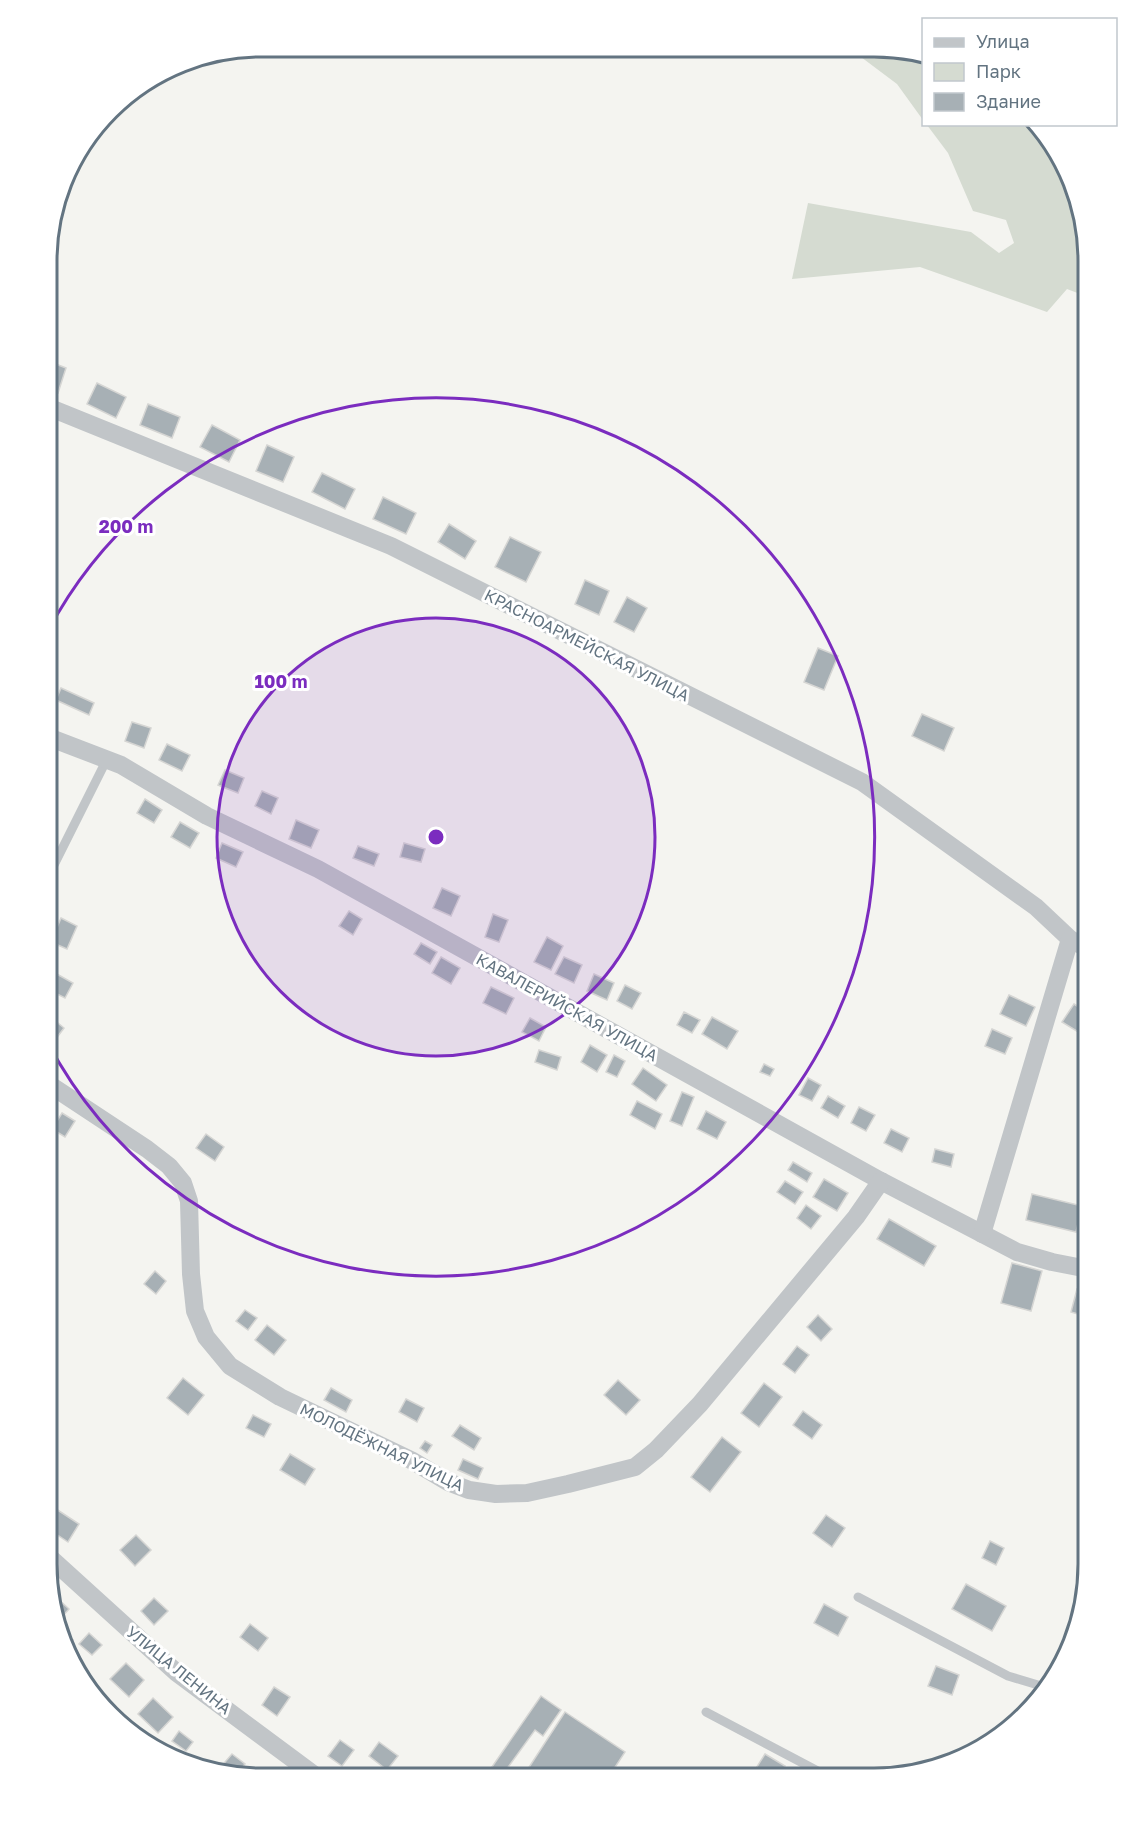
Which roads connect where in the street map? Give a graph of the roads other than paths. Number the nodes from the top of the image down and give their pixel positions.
1 (57, 411) edge
2 (57, 740) edge
3 (107, 759) junction
4 (57, 859) edge
5 (1070, 939) junction
6 (1078, 943) edge
7 (57, 1090) edge
8 (881, 1181) junction
9 (982, 1234) junction
10 (1078, 1267) edge
11 (57, 1565) edge
12 (858, 1597) dead end
13 (1038, 1685) edge
14 (706, 1712) dead end
15 (304, 1768) edge
16 (812, 1768) edge

1 - 5 street, КРАСНОАРМЕЙСКАЯ УЛИЦА
2 - 3 street, КАВАЛЕРИЙСКАЯ УЛИЦА
3 - 4 lane
3 - 8 street, КАВАЛЕРИЙСКАЯ УЛИЦА
5 - 6 street, КРАСНОАРМЕЙСКАЯ УЛИЦА
5 - 9 street
7 - 8 street, МОЛОДЁЖНАЯ УЛИЦА
8 - 9 street, КАВАЛЕРИЙСКАЯ УЛИЦА
9 - 10 street, КАВАЛЕРИЙСКАЯ УЛИЦА
11 - 15 street, УЛИЦА ЛЕНИНА
12 - 13 lane
14 - 16 lane

